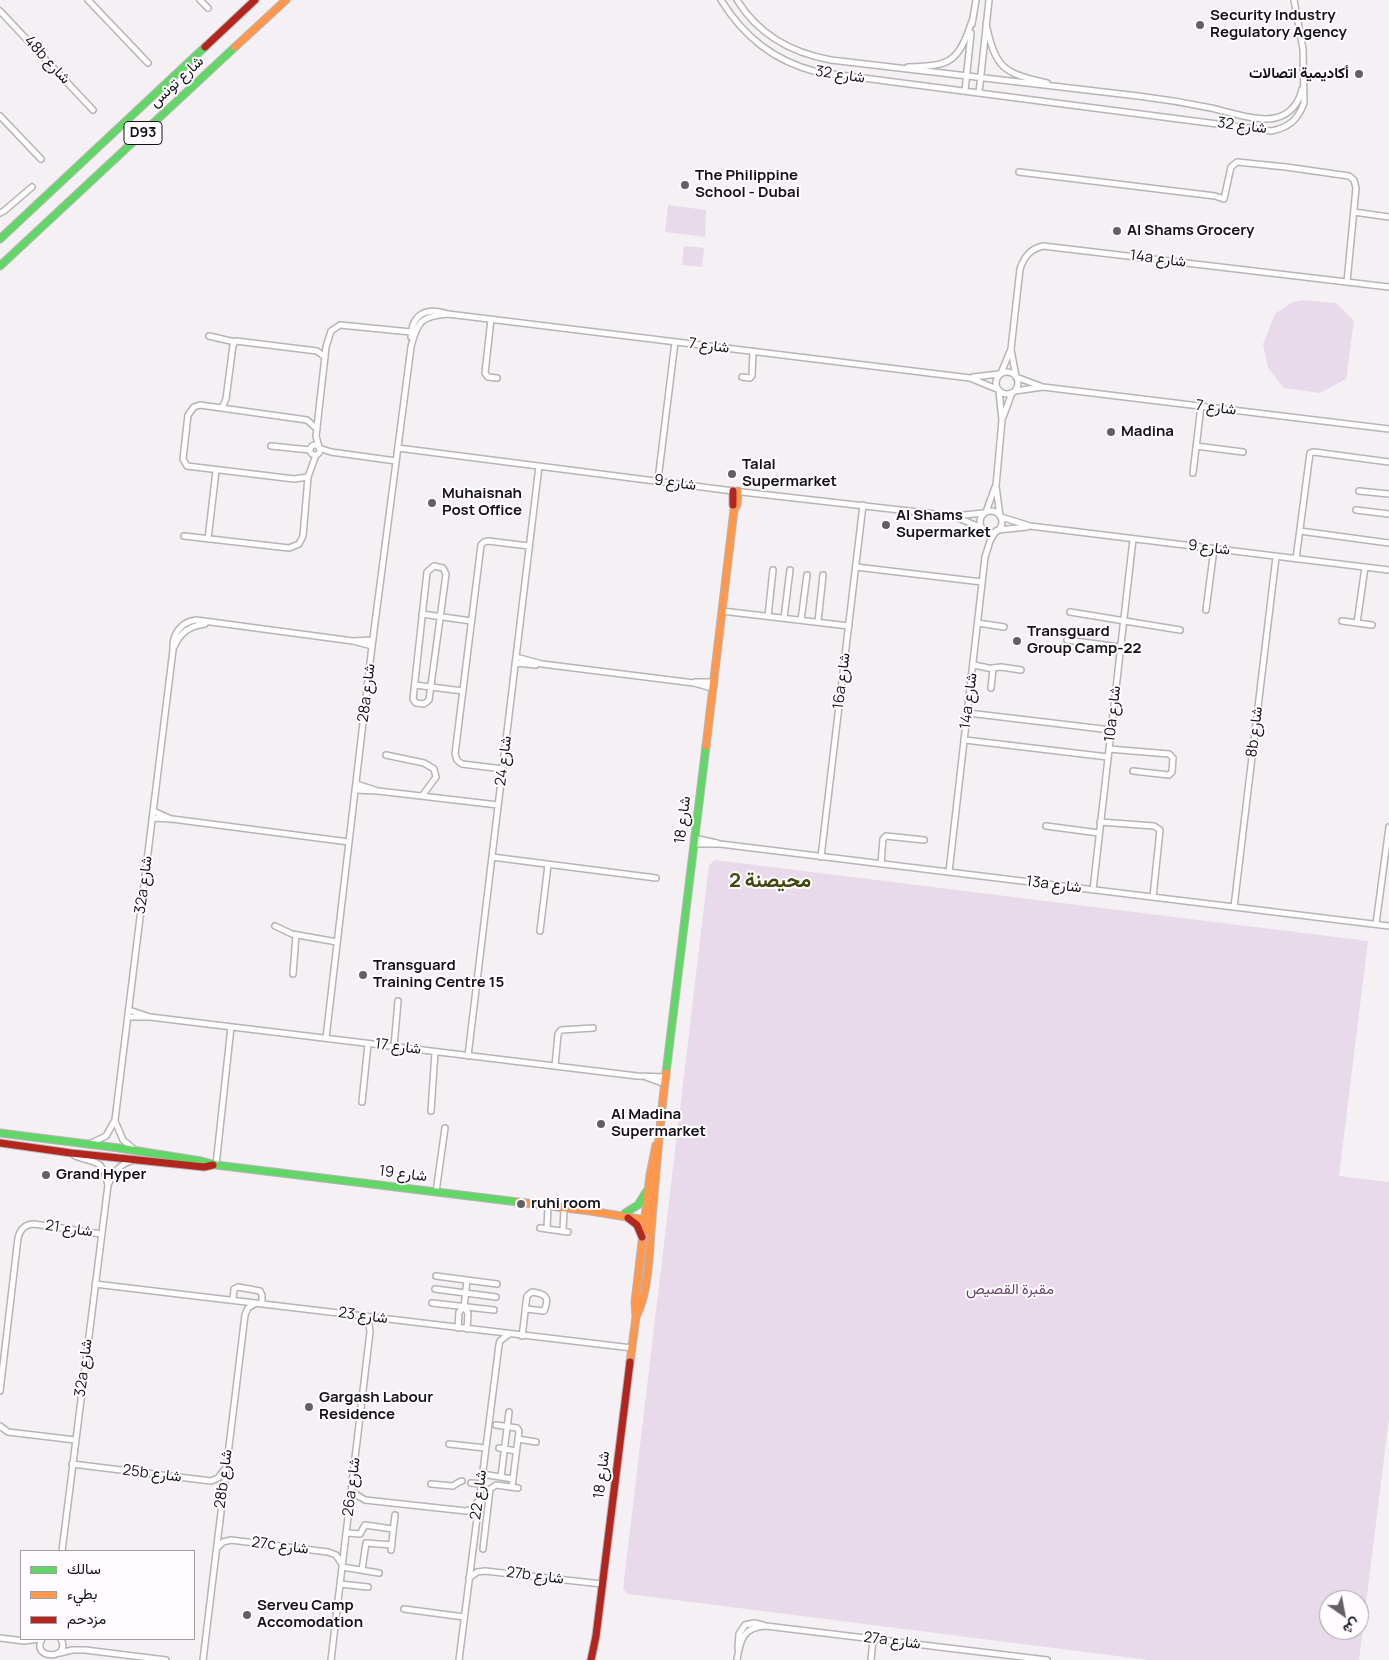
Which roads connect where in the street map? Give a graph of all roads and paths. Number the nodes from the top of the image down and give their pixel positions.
1 (88, 0) edge
2 (200, 0) edge
3 (255, 0) edge
4 (286, 0) edge
5 (721, 0) edge
6 (737, 0) edge
7 (976, 0) edge
8 (989, 0) edge
9 (1294, 0) edge
10 (208, 8) dead end
11 (0, 11) edge
12 (972, 21) junction
13 (986, 24) junction
14 (148, 63) dead end
15 (890, 67) junction
16 (966, 76) junction
17 (980, 78) junction
18 (1303, 86) junction
19 (1074, 90) junction
20 (964, 91) junction
21 (979, 93) junction
22 (94, 110) dead end
23 (0, 116) edge
24 (41, 159) dead end
25 (1019, 172) dead end
26 (32, 187) dead end
27 (1354, 212) junction
28 (0, 213) edge
29 (1389, 217) edge
30 (0, 239) edge
31 (0, 266) edge
32 (1347, 282) junction
33 (1389, 287) edge
34 (448, 314) junction
35 (491, 319) junction
36 (411, 332) junction
37 (208, 336) dead end
38 (234, 342) junction
39 (675, 342) junction
40 (411, 348) junction
41 (1011, 349) junction
42 (753, 351) junction
43 (325, 357) junction
44 (1000, 374) junction
45 (1016, 376) junction
46 (742, 377) dead end
47 (497, 378) dead end
48 (970, 378) junction
49 (1043, 387) junction
50 (998, 390) junction
51 (1014, 392) junction
52 (1201, 406) junction
53 (222, 408) junction
54 (1002, 420) junction
55 (317, 429) junction
56 (1389, 429) edge
57 (271, 446) dead end
58 (1196, 446) junction
59 (398, 448) junction
60 (310, 450) junction
61 (318, 451) junction
62 (1243, 452) dead end
63 (396, 461) junction
64 (1389, 462) edge
65 (539, 466) junction
66 (216, 471) junction
67 (1193, 473) dead end
68 (308, 477) junction
69 (658, 480) junction
70 (996, 486) junction
71 (1359, 490) dead end
72 (736, 491) junction
73 (1389, 494) edge
74 (863, 506) junction
75 (1356, 510) dead end
76 (985, 513) junction
77 (1389, 514) edge
78 (953, 516) junction
79 (1000, 516) junction
80 (1030, 526) junction
81 (982, 528) junction
82 (997, 531) junction
83 (1300, 532) junction
84 (184, 536) dead end
85 (208, 539) junction
86 (1133, 539) junction
87 (1389, 543) edge
88 (529, 546) junction
89 (1214, 549) junction
90 (1276, 557) junction
91 (1296, 559) junction
92 (856, 567) junction
93 (1365, 567) junction
94 (773, 570) dead end
95 (790, 570) dead end
96 (1389, 570) edge
97 (807, 575) dead end
98 (823, 575) dead end
99 (982, 582) junction
100 (1206, 610) dead end
101 (722, 611) junction
102 (1070, 612) dead end
103 (422, 614) junction
104 (440, 616) junction
105 (768, 616) junction
106 (784, 618) junction
107 (801, 620) junction
108 (1124, 620) junction
109 (472, 621) junction
110 (1342, 621) dead end
111 (818, 622) junction
112 (978, 623) junction
113 (1357, 623) junction
114 (1372, 625) dead end
115 (849, 626) junction
116 (1004, 627) dead end
117 (1180, 630) dead end
118 (1067, 640) dead end
119 (372, 643) junction
120 (1120, 648) junction
121 (516, 660) junction
122 (974, 665) junction
123 (992, 668) junction
124 (1021, 670) dead end
125 (415, 685) junction
126 (713, 685) junction
127 (431, 687) junction
128 (991, 688) dead end
129 (463, 691) junction
130 (968, 713) junction
131 (1110, 730) junction
132 (965, 740) junction
133 (1109, 749) junction
134 (386, 755) dead end
135 (1108, 757) junction
136 (502, 769) junction
137 (1133, 771) dead end
138 (355, 787) junction
139 (422, 796) junction
140 (498, 805) junction
141 (153, 812) junction
142 (152, 818) junction
143 (172, 819) junction
144 (1100, 822) junction
145 (1046, 826) dead end
146 (1389, 828) edge
147 (1099, 833) junction
148 (924, 840) dead end
149 (694, 841) junction
150 (349, 842) junction
151 (492, 857) junction
152 (821, 857) junction
153 (881, 864) junction
154 (548, 865) junction
155 (949, 872) junction
156 (656, 878) dead end
157 (1092, 890) junction
158 (1153, 897) junction
159 (1234, 907) junction
160 (1376, 924) junction
161 (275, 926) dead end
162 (1389, 926) edge
163 (540, 931) dead end
164 (296, 935) junction
165 (337, 942) junction
166 (293, 974) dead end
167 (398, 1001) dead end
168 (129, 1010) junction
169 (128, 1017) junction
170 (150, 1017) junction
171 (231, 1027) junction
172 (593, 1028) dead end
173 (326, 1038) junction
174 (368, 1044) junction
175 (394, 1047) junction
176 (435, 1052) junction
177 (468, 1056) junction
178 (555, 1066) junction
179 (666, 1080) junction
180 (362, 1102) dead end
181 (431, 1111) dead end
182 (115, 1120) junction
183 (445, 1128) dead end
184 (660, 1133) junction
185 (0, 1134) edge
186 (0, 1143) edge
187 (89, 1144) junction
188 (136, 1151) junction
189 (71, 1153) junction
190 (134, 1160) junction
191 (215, 1165) junction
192 (108, 1185) junction
193 (648, 1188) junction
194 (436, 1192) junction
195 (548, 1206) junction
196 (564, 1208) junction
197 (627, 1215) junction
198 (649, 1218) junction
199 (540, 1228) dead end
200 (547, 1229) junction
201 (101, 1234) junction
202 (643, 1239) junction
203 (436, 1276) dead end
204 (467, 1280) junction
205 (95, 1284) junction
206 (497, 1284) dead end
207 (435, 1289) dead end
208 (466, 1293) junction
209 (496, 1297) dead end
210 (233, 1300) junction
211 (432, 1303) dead end
212 (259, 1304) junction
213 (464, 1307) junction
214 (526, 1309) junction
215 (494, 1310) dead end
216 (363, 1316) junction
217 (636, 1317) junction
218 (458, 1328) junction
219 (467, 1329) junction
220 (509, 1334) junction
221 (522, 1336) junction
222 (632, 1348) junction
223 (0, 1391) edge
224 (509, 1412) dead end
225 (496, 1424) dead end
226 (0, 1426) edge
227 (507, 1426) junction
228 (75, 1440) junction
229 (518, 1440) junction
230 (536, 1442) dead end
231 (449, 1444) dead end
232 (485, 1448) junction
233 (502, 1449) junction
234 (516, 1451) junction
235 (72, 1464) junction
236 (226, 1468) junction
237 (482, 1474) junction
238 (501, 1477) junction
239 (513, 1479) junction
240 (462, 1482) dead end
241 (471, 1483) dead end
242 (431, 1484) dead end
243 (481, 1484) junction
244 (352, 1490) junction
245 (478, 1500) junction
246 (395, 1516) dead end
247 (394, 1529) junction
248 (347, 1532) junction
249 (216, 1549) junction
250 (483, 1549) dead end
251 (62, 1550) edge
252 (342, 1566) junction
253 (362, 1570) junction
254 (379, 1573) dead end
255 (469, 1578) junction
256 (340, 1584) junction
257 (602, 1584) junction
258 (368, 1587) dead end
259 (404, 1609) dead end
260 (464, 1617) junction
261 (596, 1636) junction
262 (0, 1638) edge
263 (874, 1639) junction
264 (32, 1640) edge
265 (41, 1640) edge
266 (61, 1640) edge
267 (41, 1650) junction
268 (58, 1656) edge
269 (738, 1658) edge
270 (1007, 1658) edge
271 (43, 1660) edge
272 (166, 1660) edge
273 (203, 1660) edge
274 (331, 1660) edge
275 (459, 1660) edge
276 (591, 1660) edge
277 (595, 1660) edge
278 (871, 1660) edge
279 (1047, 1660) edge

1 - 14 street
2 - 10 street
3 - 30 street, شارع تونس / D93
4 - 31 street, شارع تونس / D93
5 - 20 street, شارع 32
6 - 15 street, شارع 32
7 - 12 street
8 - 13 street
9 - 18 street
11 - 22 street, 48b شارع
12 - 15 street
12 - 16 street
13 - 17 street
13 - 19 street
15 - 16 street, شارع 32
16 - 17 street, شارع 32
16 - 20 street
17 - 19 street, شارع 32
17 - 21 street
18 - 19 street, شارع 32
18 - 21 street, شارع 32
20 - 21 street, شارع 32
23 - 24 street
25 - 27 street
26 - 28 street
27 - 29 street
27 - 32 street
32 - 33 street, 14a شارع
32 - 41 street, 14a شارع
34 - 35 street, شارع 7
34 - 36 street
34 - 40 street, 28a شارع
35 - 39 street, شارع 7
35 - 47 street
36 - 40 street, 28a شارع
36 - 43 street
37 - 38 street
38 - 43 street
38 - 53 street
39 - 42 street, شارع 7
39 - 69 street
40 - 59 street, 28a شارع
41 - 44 street, 14a شارع
41 - 45 street, 14a شارع
42 - 46 street
42 - 48 street, شارع 7
43 - 55 street
44 - 45 street
44 - 48 street, شارع 7
44 - 50 street
45 - 49 street, شارع 7
45 - 51 street
48 - 50 street, شارع 7
49 - 51 street, شارع 7
49 - 52 street, شارع 7
50 - 51 street
50 - 54 street
51 - 54 street
52 - 56 street, شارع 7
52 - 58 street
53 - 55 street
53 - 66 street
54 - 70 street
55 - 61 street
57 - 60 street
58 - 62 street
58 - 67 street
59 - 63 street, 28a شارع
59 - 65 street, شارع 9
60 - 61 street
60 - 61 street
61 - 63 street
61 - 68 street
63 - 119 street, 28a شارع
64 - 83 street
65 - 69 street, شارع 9
65 - 88 street, شارع 24
66 - 68 street
66 - 85 street
68 - 85 street
69 - 72 street, شارع 9
70 - 76 street
70 - 79 street
71 - 73 street
72 - 74 street, شارع 9
72 - 101 street, شارع 18
74 - 78 street, شارع 9
74 - 92 street, 16a شارع
75 - 77 street
76 - 78 street, شارع 9
76 - 79 street
76 - 81 street
78 - 81 street, شارع 9
79 - 80 street, شارع 9
79 - 82 street
80 - 82 street, شارع 9
80 - 86 street, شارع 9
81 - 82 street
82 - 99 street, 14a شارع
83 - 87 street
83 - 91 street
84 - 85 street
86 - 89 street, شارع 9
86 - 108 street, 10a شارع
88 - 109 street
88 - 121 street, شارع 24
89 - 90 street, شارع 9
89 - 100 street
90 - 91 street, شارع 9
90 - 159 street, 8b شارع
91 - 93 street, شارع 9
92 - 99 street
92 - 115 street, 16a شارع
93 - 96 street, شارع 9
93 - 113 street
94 - 105 street
95 - 106 street
97 - 107 street
98 - 111 street
99 - 112 street, 14a شارع
101 - 105 street
101 - 126 street, شارع 18
102 - 108 street
103 - 104 street
103 - 104 street
103 - 125 street
104 - 109 street
104 - 127 street
105 - 106 street
106 - 107 street
107 - 111 street
108 - 117 street
108 - 120 street, 10a شارع
109 - 129 street
110 - 113 street
111 - 115 street
112 - 116 street
112 - 122 street, 14a شارع
113 - 114 street
115 - 152 street, 16a شارع
118 - 120 street
119 - 138 street, 28a شارع
119 - 141 street, 32a شارع
120 - 131 street, 10a شارع
121 - 126 street
121 - 136 street, شارع 24
122 - 123 street
122 - 130 street, 14a شارع
123 - 124 street
123 - 128 street
125 - 127 street
125 - 127 street
126 - 149 street, شارع 18
127 - 129 street
129 - 136 street
130 - 131 street
130 - 132 street, 14a شارع
131 - 133 street, 10a شارع
132 - 135 street
132 - 155 street, 14a شارع
133 - 135 street, 10a شارع
133 - 137 street
134 - 139 street
135 - 144 street, 10a شارع
136 - 140 street, شارع 24
138 - 139 street
138 - 150 street, 28a شارع
139 - 140 street
140 - 151 street, شارع 24
141 - 142 street, 32a شارع
141 - 143 street
142 - 143 street
142 - 168 street, 32a شارع
143 - 150 street
144 - 147 street, 10a شارع
144 - 158 street
145 - 147 street
146 - 160 street
147 - 157 street, 10a شارع
148 - 153 street
149 - 152 street, 13a شارع
149 - 179 street, شارع 18
150 - 165 street, 28a شارع
151 - 154 street
151 - 177 street, شارع 24
152 - 153 street, 13a شارع
153 - 155 street, 13a شارع
154 - 156 street
154 - 163 street
155 - 157 street, 13a شارع
157 - 158 street, 13a شارع
158 - 159 street, 13a شارع
159 - 160 street, 13a شارع
160 - 162 street, 13a شارع
161 - 164 street
164 - 165 street
164 - 166 street
165 - 173 street, 28a شارع
167 - 175 street
168 - 169 street, 32a شارع
168 - 170 street, شارع 17
169 - 170 street, شارع 17
169 - 182 street, 32a شارع
170 - 171 street, شارع 17
171 - 173 street, شارع 17
171 - 191 street
172 - 178 street
173 - 174 street, شارع 17
174 - 175 street, شارع 17
174 - 180 street
175 - 176 street, شارع 17
176 - 177 street, شارع 17
176 - 181 street
177 - 178 street, شارع 17
178 - 179 street, شارع 17
179 - 184 street, شارع 18
182 - 187 street
182 - 188 street
183 - 194 street
184 - 193 street, شارع 18
184 - 198 street, شارع 18
185 - 187 street, شارع 19
186 - 189 street, شارع 19
187 - 188 street, شارع 19
188 - 191 street, شارع 19
189 - 190 street, شارع 19
189 - 192 street
190 - 191 street, شارع 19
190 - 192 street, 32a شارع
191 - 194 street, شارع 19
192 - 201 street, 32a شارع
193 - 197 street
193 - 198 street, شارع 18
194 - 195 street, شارع 19
195 - 196 street, شارع 19
195 - 200 street
196 - 197 street, شارع 19
196 - 200 street
197 - 198 street, شارع 19
197 - 202 street
198 - 202 street, شارع 18
198 - 217 street, شارع 18
199 - 200 street
201 - 205 street, 32a شارع
201 - 223 street, شارع 21
202 - 217 street, شارع 18
203 - 204 street
204 - 206 street
204 - 208 street
205 - 210 street, شارع 23
205 - 228 street, 32a شارع
207 - 208 street
208 - 209 street
208 - 213 street
210 - 212 street, شارع 23
210 - 212 street
211 - 213 street
212 - 216 street, شارع 23
212 - 236 street, 28b شارع
213 - 215 street
213 - 218 street
213 - 219 street
214 - 214 street
214 - 221 street
216 - 218 street, شارع 23
216 - 244 street, 26a شارع
217 - 222 street, شارع 18
218 - 219 street, شارع 23
219 - 220 street, شارع 23
220 - 221 street, شارع 23
220 - 232 street, شارع 22
221 - 222 street, شارع 23
222 - 257 street, شارع 18
224 - 227 street
225 - 227 street
226 - 228 street
227 - 229 street
227 - 233 street
228 - 235 street, 32a شارع
229 - 230 street
229 - 234 street
231 - 232 street
232 - 237 street, شارع 22
233 - 234 street
233 - 238 street
234 - 239 street
235 - 236 street, 25b شارع
235 - 251 street, 32a شارع
236 - 249 street, 28b شارع
237 - 238 street
237 - 243 street, شارع 22
238 - 239 street
239 - 250 street
240 - 242 street
241 - 243 street
243 - 245 street, شارع 22
244 - 245 street
244 - 248 street, 26a شارع
245 - 255 street, شارع 22
246 - 247 street
247 - 248 street
247 - 253 street
248 - 252 street, 26a شارع
249 - 252 street, 27c شارع
249 - 273 street, 28b شارع
252 - 253 street
252 - 256 street, 26a شارع
253 - 254 street
255 - 257 street, 27b شارع
255 - 260 street, شارع 22
256 - 258 street
256 - 274 street, 26a شارع
257 - 261 street, شارع 18
259 - 260 street
260 - 275 street, شارع 22
261 - 276 street, شارع 18
261 - 277 street, شارع 18
262 - 264 street
263 - 269 street, 27a شارع
263 - 270 street, 27a شارع
263 - 278 street
265 - 267 street
266 - 268 street
267 - 268 street
267 - 271 street
268 - 272 street
270 - 279 street, 27a شارع

